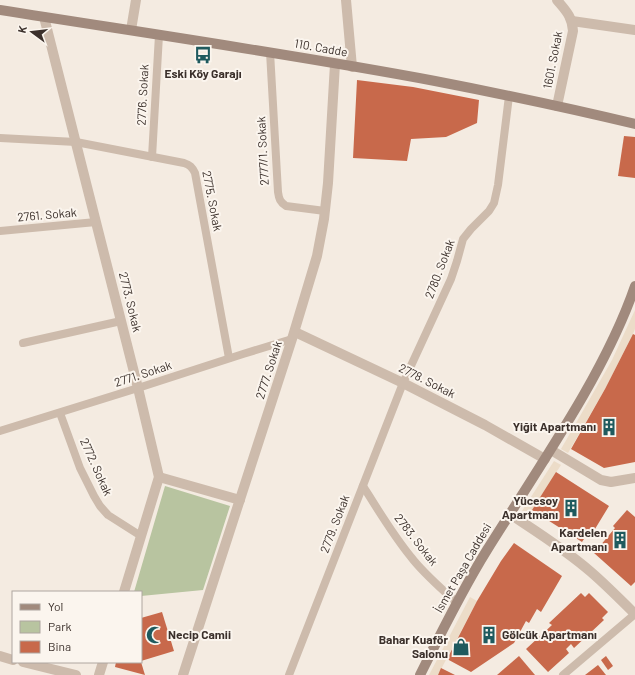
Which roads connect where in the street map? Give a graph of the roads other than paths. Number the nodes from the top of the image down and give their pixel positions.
1 (136, 0) edge
2 (346, 0) edge
3 (557, 0) edge
4 (0, 10) edge
5 (44, 17) junction
6 (572, 21) junction
7 (131, 30) junction
8 (635, 30) edge
9 (159, 35) junction
10 (270, 52) junction
11 (336, 64) junction
12 (352, 67) junction
13 (509, 96) junction
14 (557, 106) junction
15 (635, 124) edge
16 (0, 138) edge
17 (76, 142) junction
18 (152, 157) junction
19 (325, 211) junction
20 (96, 222) junction
21 (0, 231) edge
22 (634, 290) edge
23 (121, 321) junction
24 (294, 336) junction
25 (23, 343) dead end
26 (229, 358) junction
27 (404, 383) junction
28 (138, 388) junction
29 (60, 413) junction
30 (0, 431) edge
31 (551, 450) junction
32 (545, 459) junction
33 (159, 477) junction
34 (635, 478) edge
35 (363, 486) junction
36 (240, 500) junction
37 (510, 514) junction
38 (141, 536) junction
39 (124, 591) edge
40 (457, 603) junction
41 (635, 614) edge
42 (0, 656) edge
43 (12, 660) edge
44 (26, 663) edge
45 (103, 663) edge
46 (59, 673) edge
47 (76, 675) edge
48 (99, 675) edge
49 (183, 675) edge
50 (289, 675) edge
51 (420, 675) edge
52 (563, 675) edge

1 - 7 street
2 - 12 street
3 - 6 street, 1601. Sokak
4 - 5 street, 110. Cadde
5 - 7 street, 110. Cadde
5 - 17 street, 2773. Sokak
6 - 8 street
6 - 14 street, 1601. Sokak
7 - 9 street, 110. Cadde
9 - 10 street, 110. Cadde
9 - 18 lane, 2776. Sokak
10 - 11 street, 110. Cadde
10 - 19 lane, 2777/1. Sokak
11 - 12 street, 110. Cadde
11 - 19 street, 2777. Sokak
12 - 13 street, 110. Cadde
13 - 14 street, 110. Cadde
13 - 27 lane, 2780. Sokak
14 - 15 street, 110. Cadde
16 - 17 lane, 2775. Sokak
17 - 18 lane, 2775. Sokak
17 - 20 street, 2773. Sokak
18 - 26 lane, 2775. Sokak
19 - 24 street, 2777. Sokak
20 - 21 lane, 2761. Sokak
20 - 23 street, 2773. Sokak
22 - 31 street, İsmet Paşa Caddesi
23 - 25 lane
23 - 28 street, 2773. Sokak
24 - 26 lane, 2771. Sokak
24 - 27 street, 2778. Sokak
24 - 36 street, 2777. Sokak
26 - 28 lane, 2771. Sokak
27 - 32 street, 2778. Sokak
27 - 35 lane, 2779. Sokak
28 - 29 lane, 2771. Sokak
28 - 33 street, 2773. Sokak
29 - 30 lane, 2771. Sokak
29 - 38 lane, 2772. Sokak
31 - 32 street, İsmet Paşa Caddesi
31 - 34 street
32 - 37 street, İsmet Paşa Caddesi
33 - 36 street
33 - 38 street
35 - 40 lane, 2783. Sokak
35 - 50 lane, 2779. Sokak
36 - 49 street, 2777. Sokak
37 - 40 street, İsmet Paşa Caddesi
37 - 41 street
38 - 39 street
40 - 51 street, İsmet Paşa Caddesi
41 - 52 lane
42 - 43 street
44 - 46 street
45 - 48 street
46 - 47 street

